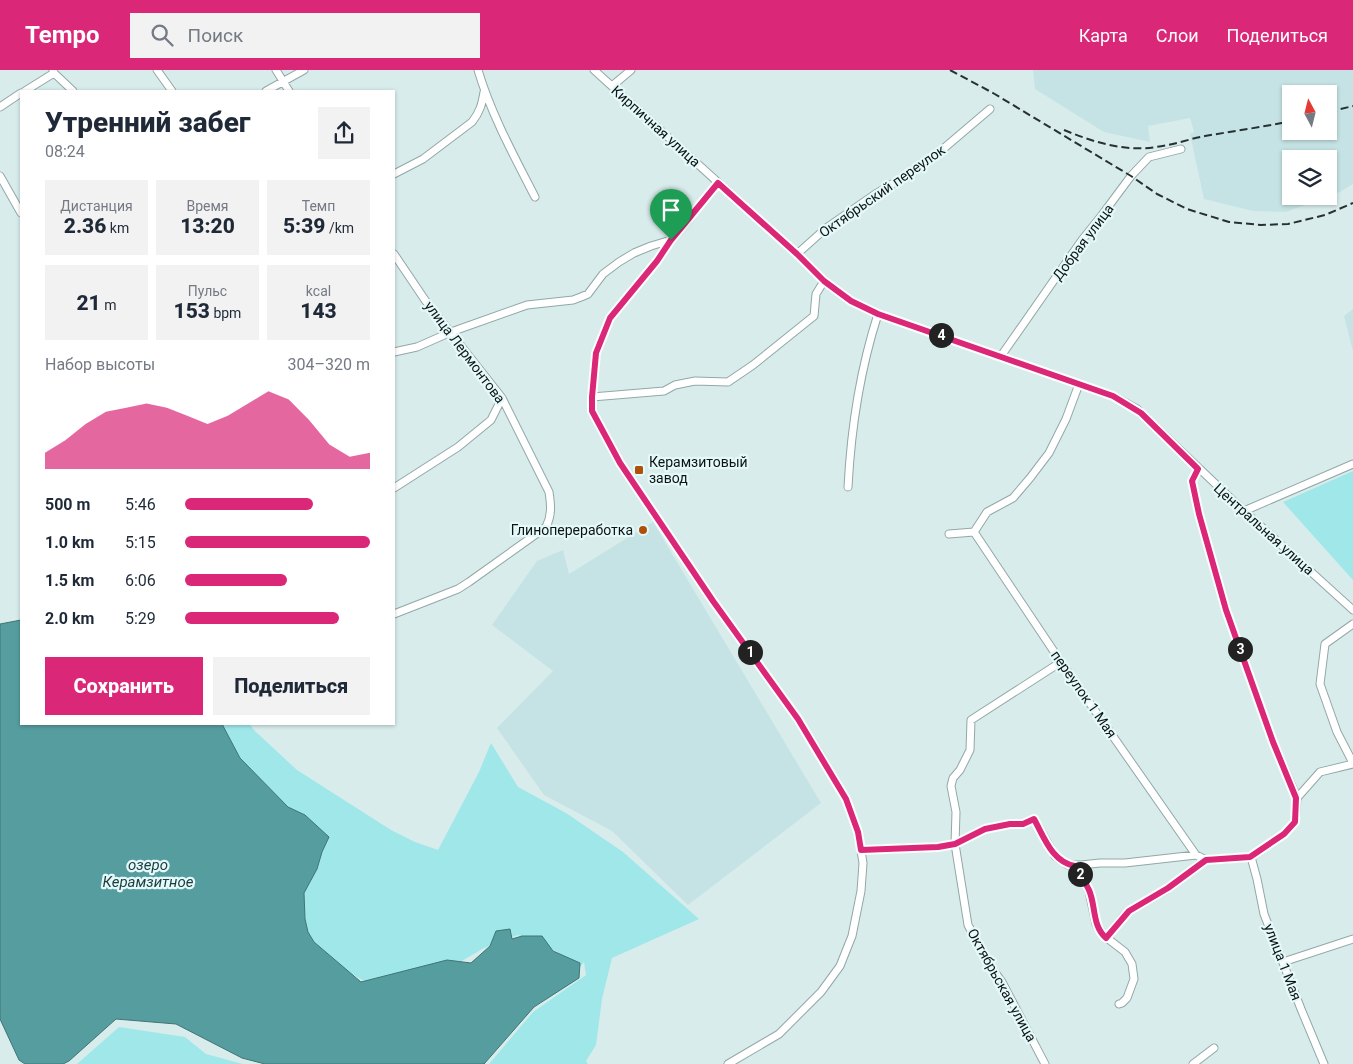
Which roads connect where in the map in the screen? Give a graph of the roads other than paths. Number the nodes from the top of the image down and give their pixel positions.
1 (157, 70) edge
2 (276, 70) edge
3 (304, 70) edge
4 (478, 70) edge
5 (594, 70) edge
6 (631, 70) edge
7 (54, 71) edge
8 (283, 81) junction
9 (612, 86) junction
10 (26, 90) edge
11 (72, 90) edge
12 (171, 90) edge
13 (268, 90) edge
14 (289, 90) edge
15 (484, 91) junction
16 (20, 95) edge
17 (0, 107) edge
18 (990, 109) dead end
19 (1181, 149) dead end
20 (395, 173) edge
21 (0, 176) edge
22 (718, 183) junction
23 (535, 197) dead end
24 (20, 211) edge
25 (671, 240) junction
26 (797, 254) junction
27 (395, 255) edge
28 (824, 281) junction
29 (878, 314) junction
30 (451, 332) junction
31 (395, 352) edge
32 (1001, 356) junction
33 (1079, 384) junction
34 (592, 397) junction
35 (502, 398) junction
36 (1353, 464) edge
37 (1198, 469) junction
38 (395, 487) edge
39 (848, 488) dead end
40 (1244, 511) junction
41 (974, 532) junction
42 (949, 534) dead end
43 (1353, 610) edge
44 (395, 614) edge
45 (1353, 624) edge
46 (1061, 662) junction
47 (1353, 763) edge
48 (1296, 798) junction
49 (955, 844) junction
50 (861, 850) junction
51 (1196, 855) junction
52 (1250, 857) junction
53 (1206, 860) junction
54 (1075, 866) junction
55 (1106, 938) junction
56 (1353, 939) edge
57 (1283, 962) junction
58 (1119, 1004) dead end
59 (1214, 1048) dead end
60 (728, 1064) edge
61 (1045, 1064) edge
62 (1193, 1064) edge
63 (1324, 1064) edge

1 - 12 street
2 - 8 street
3 - 8 street
4 - 15 street
5 - 9 street, Кирпичная улица
6 - 9 street
7 - 10 street
7 - 11 street
8 - 13 street
8 - 14 street
9 - 22 street, Кирпичная улица
15 - 20 street
15 - 23 street
16 - 17 street
18 - 26 street, Октябрьский переулок
19 - 32 street, Добрая улица
21 - 24 street
22 - 25 street
22 - 26 street, Центральная улица
25 - 30 street
25 - 34 street
26 - 28 street, Центральная улица
27 - 30 street, улица Лермонтова
28 - 29 street, Центральная улица
28 - 34 street
29 - 32 street, Центральная улица
29 - 39 street
30 - 31 street
30 - 35 street, улица Лермонтова
32 - 33 street, Центральная улица
33 - 37 street, Центральная улица
33 - 41 street
34 - 50 street
35 - 38 street
35 - 44 street, улица Лермонтова
36 - 40 street
37 - 40 street, Центральная улица
37 - 48 street
40 - 43 street, Центральная улица
41 - 42 street
41 - 46 street, переулок 1 Мая
45 - 47 street
46 - 49 street, Октябрьская улица
46 - 51 street, переулок 1 Мая
47 - 48 street
48 - 52 street
49 - 50 street
49 - 54 street
49 - 61 street, Октябрьская улица
50 - 60 street
51 - 53 street
51 - 54 street
52 - 53 street
52 - 57 street, улица 1 Мая
53 - 55 street
54 - 55 street
55 - 58 street
56 - 57 street
57 - 63 street, улица 1 Мая
59 - 62 street

